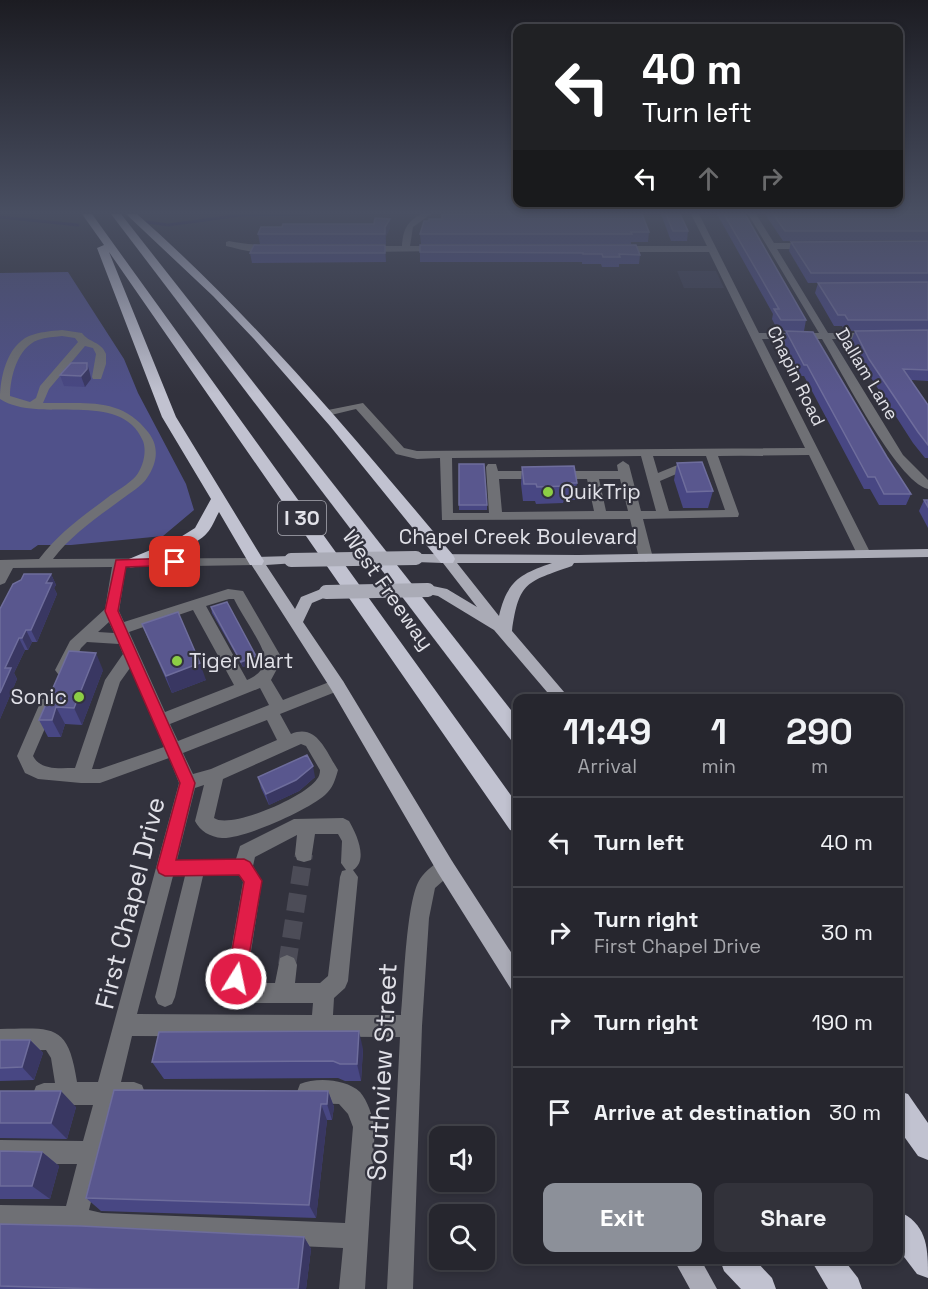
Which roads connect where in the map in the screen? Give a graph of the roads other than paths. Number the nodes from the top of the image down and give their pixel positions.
1 (113, 274) edge
2 (130, 274) edge
3 (163, 274) edge
4 (198, 274) edge
5 (726, 274) edge
6 (791, 274) edge
7 (757, 336) junction
8 (824, 336) junction
9 (882, 336) edge
10 (83, 342) junction
11 (97, 377) dead end
12 (32, 406) junction
13 (327, 413) junction
14 (813, 451) junction
15 (711, 452) junction
16 (621, 453) junction
17 (646, 453) junction
18 (447, 455) junction
19 (491, 455) junction
20 (626, 474) junction
21 (592, 475) junction
22 (493, 476) junction
23 (720, 476) junction
24 (654, 479) junction
25 (926, 484) edge
26 (219, 498) junction
27 (601, 516) junction
28 (636, 516) junction
29 (664, 516) junction
30 (496, 517) junction
31 (928, 553) edge
32 (864, 554) junction
33 (646, 558) junction
34 (447, 559) junction
35 (578, 559) junction
36 (256, 561) junction
37 (4, 563) edge
38 (128, 563) junction
39 (42, 564) junction
40 (0, 580) edge
41 (197, 604) junction
42 (112, 611) junction
43 (296, 622) junction
44 (504, 632) junction
45 (85, 637) junction
46 (125, 641) junction
47 (264, 680) junction
48 (337, 685) junction
49 (243, 688) junction
50 (558, 694) edge
51 (275, 710) junction
52 (160, 721) junction
53 (513, 728) edge
54 (286, 743) junction
55 (173, 750) junction
56 (215, 775) junction
57 (81, 776) junction
58 (188, 783) junction
59 (513, 816) edge
60 (307, 826) junction
61 (304, 854) tunnel mouth
62 (244, 867) junction
63 (445, 867) junction
64 (165, 868) junction
65 (196, 868) junction
66 (287, 964) tunnel mouth
67 (513, 974) edge
68 (284, 993) junction
69 (324, 993) junction
70 (165, 997) dead end
71 (124, 1025) junction
72 (322, 1026) junction
73 (411, 1026) junction
74 (0, 1040) edge
75 (292, 1092) edge
76 (154, 1093) edge
77 (22, 1094) edge
78 (68, 1094) junction
79 (108, 1094) junction
80 (903, 1099) edge
81 (903, 1111) edge
82 (928, 1128) edge
83 (928, 1146) edge
84 (0, 1152) edge
85 (92, 1153) junction
86 (0, 1217) edge
87 (75, 1218) junction
88 (903, 1231) edge
89 (357, 1236) junction
90 (928, 1263) edge
91 (689, 1264) edge
92 (739, 1264) edge
93 (829, 1264) edge
94 (351, 1289) edge
95 (400, 1289) edge
96 (704, 1289) edge
97 (761, 1289) edge
98 (847, 1289) edge

1 - 26 highway
2 - 59 highway, West Freeway / I 30
3 - 53 highway, West Freeway / I 30
4 - 13 highway
5 - 7 street, Chapin Road
6 - 8 street, Dallam Lane
7 - 8 street
7 - 14 street, Chapin Road
8 - 9 street
8 - 25 street, Dallam Lane
10 - 11 street
10 - 12 street
10 - 12 street
12 - 39 street
13 - 18 street
13 - 34 highway
14 - 15 street
14 - 32 street, Chapin Road
15 - 17 street
15 - 23 street
16 - 17 street
16 - 19 street
16 - 20 street
17 - 24 street
18 - 19 street
18 - 30 street
19 - 22 street
20 - 21 street
20 - 28 street
21 - 22 street
21 - 27 street
22 - 30 street
23 - 24 street
23 - 29 street
24 - 29 street
26 - 36 highway
26 - 38 highway
27 - 28 street
27 - 30 street
28 - 29 street
28 - 33 street
31 - 32 main road, Chapel Creek Boulevard
32 - 33 main road, Chapel Creek Boulevard
33 - 35 main road, Chapel Creek Boulevard
34 - 35 main road, Chapel Creek Boulevard
34 - 36 main road, Chapel Creek Boulevard, bridge
34 - 44 main road
35 - 44 main road
36 - 38 street, Chapel Creek Boulevard
36 - 43 main road
37 - 39 street, Chapel Creek Boulevard
37 - 40 street
38 - 39 street, Chapel Creek Boulevard
38 - 42 street
41 - 46 street
41 - 47 street
41 - 49 street
42 - 45 street
42 - 46 street, First Chapel Drive
43 - 44 main road, bridge
43 - 48 main road
44 - 50 main road
45 - 46 street
45 - 57 street
46 - 52 street, First Chapel Drive
46 - 57 street
47 - 49 street
47 - 51 street
48 - 51 street
48 - 63 main road
49 - 52 street
51 - 54 street
51 - 55 street
52 - 55 street, First Chapel Drive
54 - 56 street
54 - 56 street
55 - 57 street
55 - 58 street, First Chapel Drive
56 - 58 street
58 - 64 street, First Chapel Drive
60 - 61 street
60 - 62 street
60 - 69 street
62 - 65 street
62 - 68 street
63 - 67 main road
63 - 73 street, Southview Street
64 - 65 street
64 - 71 street, First Chapel Drive
65 - 70 street
66 - 68 street
68 - 69 street
69 - 72 street
71 - 72 street, First Chapel Drive
71 - 79 street
72 - 73 street, First Chapel Drive
73 - 95 street, Southview Street
74 - 78 street
75 - 89 street
76 - 79 street
77 - 78 street
78 - 79 street
79 - 85 street
80 - 82 main road
81 - 83 highway
84 - 85 street
85 - 87 street
86 - 87 street
87 - 89 street
88 - 90 highway
89 - 94 street
91 - 96 main road
92 - 97 highway
93 - 98 highway

